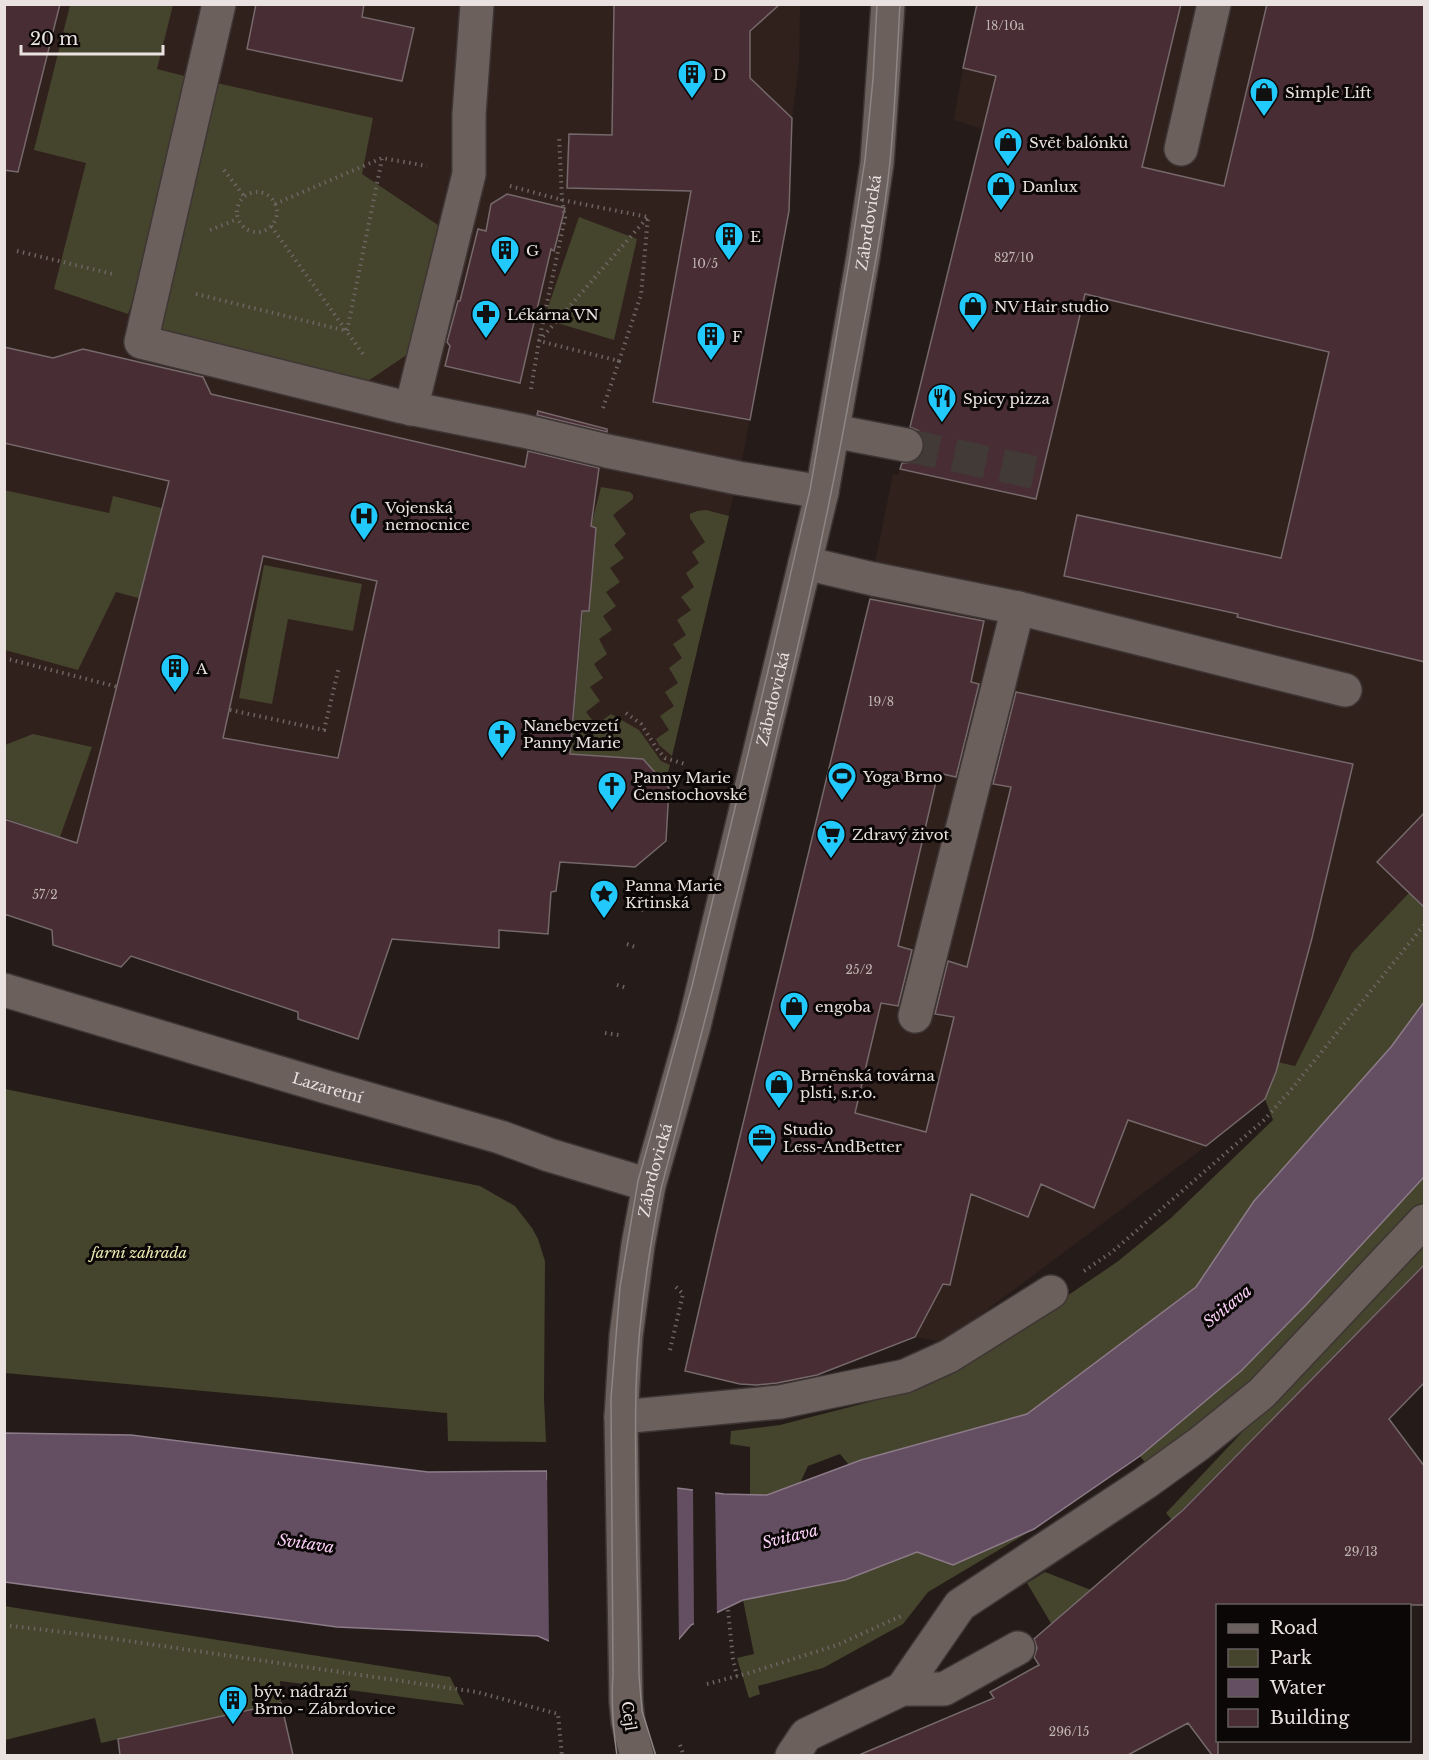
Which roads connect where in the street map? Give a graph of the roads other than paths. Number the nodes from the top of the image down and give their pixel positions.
1 (219, 4) edge
2 (477, 4) edge
3 (888, 4) edge
4 (1214, 4) edge
5 (1181, 149) dead end
6 (405, 408) junction
7 (833, 430) junction
8 (906, 446) tunnel mouth
9 (822, 492) junction
10 (805, 563) junction
11 (1018, 608) junction
12 (1345, 690) dead end
13 (4, 990) edge
14 (915, 1016) dead end
15 (649, 1185) junction
16 (1425, 1221) edge
17 (1050, 1292) road end
18 (621, 1430) junction
19 (1018, 1648) dead end
20 (626, 1675) joint
21 (902, 1689) junction
22 (637, 1755) edge
23 (792, 1755) edge

1 - 6 street
2 - 6 street
3 - 7 street, Zábrdovická
4 - 5 street
6 - 9 street
7 - 8 street
7 - 9 street, Zábrdovická
9 - 10 street, Zábrdovická
10 - 11 street
10 - 15 street, Zábrdovická
11 - 12 street
11 - 14 street
13 - 15 street, Lazaretní
15 - 18 street, Zábrdovická
16 - 21 street
17 - 18 street
18 - 20 street, Zábrdovická
19 - 21 street
20 - 22 street, Cejl
21 - 23 street

